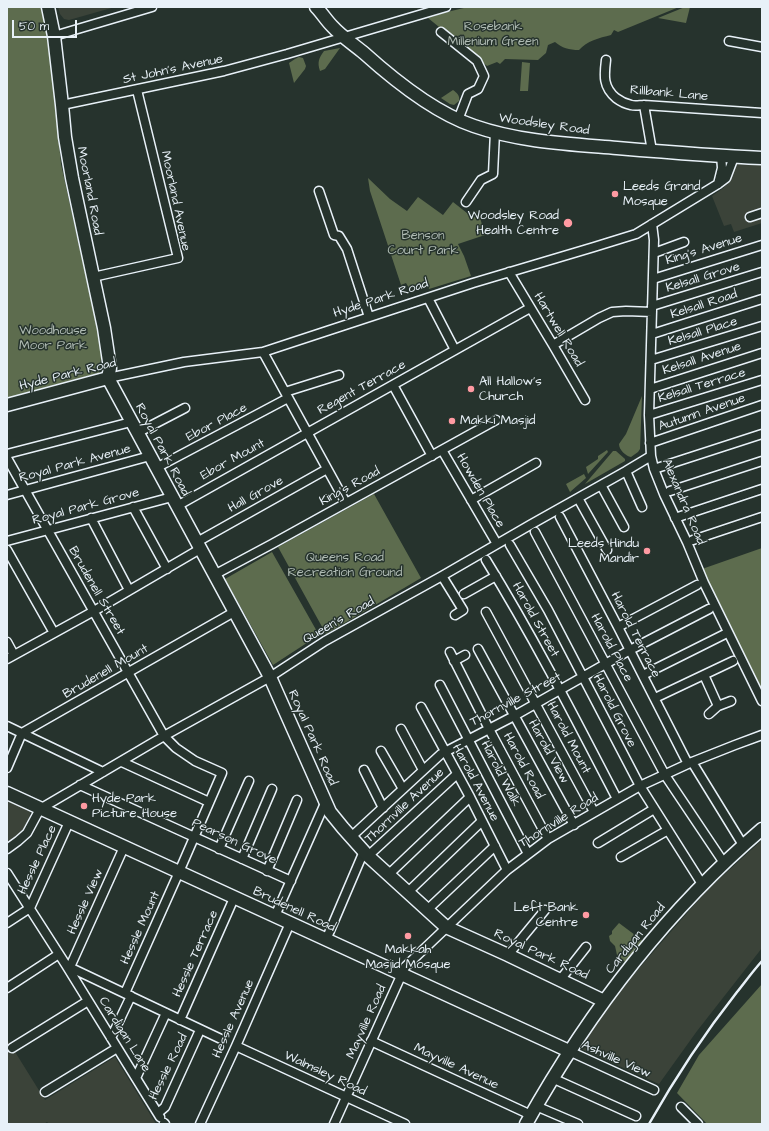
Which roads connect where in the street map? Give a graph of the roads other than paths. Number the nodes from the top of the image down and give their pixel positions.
1 (48, 7) edge
2 (152, 7) edge
3 (316, 7) edge
4 (446, 7) edge
5 (442, 32) dead end
6 (54, 36) junction
7 (345, 37) junction
8 (729, 41) dead end
9 (762, 48) edge
10 (606, 60) dead end
11 (137, 90) junction
12 (62, 105) junction
13 (644, 105) junction
14 (762, 114) edge
15 (458, 120) junction
16 (495, 132) junction
17 (652, 151) junction
18 (721, 155) junction
19 (734, 157) junction
20 (762, 158) edge
21 (718, 184) junction
22 (319, 191) dead end
23 (466, 202) dead end
24 (762, 213) edge
25 (750, 217) dead end
26 (652, 224) junction
27 (684, 242) dead end
28 (762, 245) edge
29 (654, 253) junction
30 (509, 272) junction
31 (762, 272) edge
32 (93, 277) junction
33 (653, 279) junction
34 (428, 298) junction
35 (762, 299) edge
36 (530, 308) junction
37 (652, 309) junction
38 (368, 317) junction
39 (762, 326) edge
40 (652, 334) junction
41 (553, 344) junction
42 (455, 350) junction
43 (263, 352) junction
44 (762, 353) edge
45 (651, 360) junction
46 (339, 375) dead end
47 (108, 378) junction
48 (762, 380) edge
49 (393, 385) junction
50 (650, 388) junction
51 (287, 395) junction
52 (585, 400) dead end
53 (7, 405) edge
54 (762, 405) edge
55 (184, 408) dead end
56 (649, 415) junction
57 (496, 420) dead end
58 (131, 422) junction
59 (137, 433) junction
60 (307, 433) junction
61 (762, 434) edge
62 (650, 443) junction
63 (280, 448) joint
64 (442, 450) junction
65 (7, 454) edge
66 (150, 456) junction
67 (432, 456) junction
68 (651, 456) junction
69 (7, 458) edge
70 (762, 461) edge
71 (536, 463) dead end
72 (156, 468) junction
73 (327, 469) junction
74 (654, 469) junction
75 (626, 472) junction
76 (601, 485) junction
77 (762, 489) edge
78 (25, 490) junction
79 (670, 491) dead end
80 (7, 495) edge
81 (578, 498) junction
82 (471, 500) junction
83 (174, 501) junction
84 (346, 503) junction
85 (133, 507) junction
86 (642, 507) dead end
87 (762, 516) edge
88 (560, 517) dead end
89 (91, 518) junction
90 (675, 518) junction
91 (624, 527) dead end
92 (47, 530) junction
93 (535, 532) dead end
94 (693, 540) dead end
95 (7, 541) edge
96 (497, 544) junction
97 (510, 545) dead end
98 (198, 546) junction
99 (7, 550) edge
100 (607, 550) dead end
101 (486, 560) dead end
102 (167, 569) junction
103 (214, 575) junction
104 (442, 576) junction
105 (496, 576) junction
106 (698, 585) dead end
107 (130, 590) junction
108 (464, 594) dead end
109 (709, 609) dead end
110 (94, 611) junction
111 (234, 612) junction
112 (486, 612) dead end
113 (455, 614) dead end
114 (618, 627) junction
115 (54, 633) junction
116 (725, 634) dead end
117 (7, 642) edge
118 (478, 649) dead end
119 (630, 650) junction
120 (450, 652) dead end
121 (465, 655) dead end
122 (11, 657) edge
123 (454, 661) junction
124 (733, 661) dead end
125 (606, 664) junction
126 (128, 673) junction
127 (643, 675) junction
128 (704, 675) junction
129 (270, 677) junction
130 (583, 677) junction
131 (440, 685) dead end
132 (560, 690) junction
133 (655, 698) junction
134 (731, 701) dead end
135 (762, 701) edge
136 (536, 703) junction
137 (718, 706) junction
138 (421, 707) dead end
139 (709, 714) dead end
140 (514, 716) junction
141 (7, 726) edge
142 (401, 729) dead end
143 (489, 729) junction
144 (22, 733) junction
145 (762, 735) edge
146 (164, 736) junction
147 (468, 739) junction
148 (381, 751) dead end
149 (445, 752) junction
150 (122, 762) junction
151 (690, 763) junction
152 (7, 768) edge
153 (364, 770) dead end
154 (423, 770) junction
155 (103, 772) junction
156 (222, 773) joint
157 (457, 774) junction
158 (665, 774) junction
159 (248, 781) dead end
160 (80, 785) junction
161 (640, 786) junction
162 (272, 789) dead end
163 (403, 789) junction
164 (7, 793) edge
165 (470, 797) junction
166 (617, 799) junction
167 (297, 800) dead end
168 (326, 801) junction
169 (209, 802) junction
170 (40, 808) junction
171 (383, 808) junction
172 (654, 809) junction
173 (594, 812) junction
174 (482, 821) junction
175 (69, 822) junction
176 (574, 825) junction
177 (762, 829) edge
178 (668, 830) junction
179 (194, 837) junction
180 (351, 837) junction
181 (548, 839) junction
182 (598, 843) dead end
183 (743, 845) junction
184 (494, 846) junction
185 (124, 847) junction
186 (219, 848) junction
187 (7, 849) edge
188 (366, 854) junction
189 (528, 854) junction
190 (621, 857) dead end
191 (242, 859) junction
192 (724, 863) junction
193 (267, 870) junction
194 (507, 870) junction
195 (179, 872) junction
196 (7, 873) edge
197 (388, 874) junction
198 (291, 882) junction
199 (702, 884) junction
200 (407, 892) junction
201 (234, 898) junction
202 (30, 908) junction
203 (427, 910) junction
204 (545, 910) dead end
205 (275, 916) junction
206 (7, 923) edge
207 (290, 923) junction
208 (446, 928) junction
209 (326, 940) junction
210 (586, 947) dead end
211 (59, 954) junction
212 (508, 955) junction
213 (68, 966) junction
214 (401, 974) junction
215 (560, 980) junction
216 (7, 988) edge
217 (128, 995) junction
218 (88, 1001) junction
219 (604, 1001) junction
220 (166, 1013) junction
221 (180, 1020) junction
222 (200, 1030) junction
223 (111, 1038) junction
224 (221, 1039) dead end
225 (371, 1041) junction
226 (236, 1046) junction
227 (12, 1048) dead end
228 (117, 1048) junction
229 (569, 1051) junction
230 (136, 1078) junction
231 (552, 1078) junction
232 (654, 1090) dead end
233 (45, 1092) dead end
234 (346, 1096) junction
235 (681, 1107) dead end
236 (531, 1115) edge
237 (636, 1116) dead end
238 (162, 1119) edge
239 (200, 1124) edge
240 (334, 1124) edge
241 (405, 1124) edge
242 (578, 1124) edge
243 (698, 1124) edge

1 - 6 street, Moorland Road
2 - 6 street
3 - 7 street, Woodsley Road
4 - 7 street, St John's Avenue
5 - 15 street
6 - 12 street, Moorland Road
7 - 11 street, St John's Avenue
7 - 15 street, Woodsley Road
8 - 9 street
10 - 13 street, Rillbank Lane
11 - 12 street, St John's Avenue
11 - 32 street, Moorland Avenue
12 - 32 street, Moorland Road
13 - 14 street, Rillbank Lane
13 - 17 street
15 - 16 street, Woodsley Road
16 - 17 street, Woodsley Road
16 - 23 street
17 - 18 street, Woodsley Road
18 - 19 street, Woodsley Road
18 - 21 street
19 - 20 street, Woodsley Road
19 - 21 street, Hyde Park Road
21 - 26 street, Hyde Park Road
22 - 38 street
24 - 25 street
26 - 29 street, Alexandra Road
26 - 30 street, Hyde Park Road
27 - 29 street
28 - 33 street, King's Avenue
29 - 33 street, Alexandra Road
30 - 34 street, Hyde Park Road
30 - 36 street, Hartwell Road
31 - 37 street, Kelsall Grove
32 - 47 street, Moorland Road
33 - 37 street, Alexandra Road
34 - 38 street, Hyde Park Road
34 - 42 street
35 - 40 street, Kelsall Road
36 - 41 street, Hartwell Road
36 - 42 street, Regent Terrace
37 - 40 street, Alexandra Road
37 - 41 street, Kelsall Grove
38 - 43 street, Hyde Park Road
39 - 45 street, Kelsall Place
40 - 45 street, Alexandra Road
41 - 52 street, Hartwell Road
42 - 49 street, Regent Terrace
43 - 47 street, Hyde Park Road
43 - 51 street
44 - 50 street, Kelsall Avenue
45 - 50 street, Alexandra Road
46 - 51 street, Ebor Place
47 - 53 street, Hyde Park Road
47 - 58 street, Royal Park Road
48 - 56 street, Kelsall Terrace
49 - 60 street, Regent Terrace
49 - 67 street
50 - 56 street, Alexandra Road
51 - 60 street
51 - 72 street, Ebor Place
54 - 62 street, Autumn Avenue
55 - 59 street
56 - 62 street, Alexandra Road
57 - 64 street, King's Road
58 - 59 street, Royal Park Road
58 - 65 street
59 - 66 street, Royal Park Road
60 - 63 street, Regent Terrace
60 - 73 street
61 - 74 street
62 - 68 street, Alexandra Road
63 - 83 street, Ebor Mount
64 - 67 street, King's Road
64 - 82 street, Howden Place
66 - 72 street, Royal Park Road
66 - 78 street, Royal Park Avenue
67 - 84 street, King's Road
68 - 74 street, Alexandra Road
68 - 75 street, Queen's Road
69 - 78 street, Brudenell Street
70 - 79 street
71 - 82 street
72 - 83 street, Royal Park Road
73 - 84 street
73 - 98 street, Hall Grove
74 - 90 street, Alexandra Road
75 - 76 street, Queen's Road
75 - 86 street
76 - 81 street, Queen's Road
76 - 91 street
77 - 90 street
78 - 80 street, Royal Park Avenue
78 - 92 street, Brudenell Street
81 - 96 street, Queen's Road
81 - 100 street
82 - 96 street, Howden Place
83 - 85 street, Royal Park Grove
83 - 98 street, Royal Park Road
84 - 103 street, King's Road
85 - 89 street, Royal Park Grove
85 - 102 street
87 - 94 street
88 - 114 street, Harold Terrace
89 - 92 street, Royal Park Grove
89 - 107 street
90 - 135 street, Alexandra Road
92 - 95 street, Royal Park Grove
92 - 110 street, Brudenell Street
93 - 125 street, Harold Place
96 - 104 street, Queen's Road
97 - 130 street, Harold Grove
98 - 102 street, Hall Grove
98 - 103 street, Royal Park Road
99 - 115 street
101 - 105 street, Harold Street
102 - 107 street, Hall Grove
103 - 111 street, Royal Park Road
104 - 113 street
104 - 129 street, Queen's Road
105 - 108 street
105 - 132 street, Harold Street
106 - 114 street
107 - 110 street, Hall Grove
109 - 119 street, Thornville Street
110 - 115 street, Hall Grove
110 - 126 street, Brudenell Street
111 - 126 street, Brudenell Mount
111 - 129 street, Royal Park Road
112 - 136 street, Harold Mount
114 - 119 street, Harold Terrace
115 - 122 street, Hall Grove
116 - 127 street
117 - 122 street
118 - 140 street, Harold View
119 - 125 street, Thornville Street
119 - 127 street, Harold Terrace
120 - 123 street, Harold Road
121 - 123 street
123 - 143 street, Harold Road
124 - 128 street
125 - 130 street, Thornville Street
125 - 158 street, Harold Place
126 - 144 street, Brudenell Mount
126 - 146 street, Brudenell Street
127 - 133 street, Harold Terrace
128 - 133 street
128 - 137 street
129 - 146 street, Queen's Road
129 - 168 street, Royal Park Road
130 - 132 street, Thornville Street
130 - 161 street, Harold Grove
131 - 147 street, Harold Walk
132 - 136 street, Thornville Street
132 - 166 street, Harold Street
133 - 151 street, Harold Terrace
134 - 137 street
136 - 140 street, Thornville Street
136 - 173 street, Harold Mount
137 - 139 street
138 - 149 street, Harold Avenue
140 - 143 street, Thornville Street
140 - 176 street, Harold View
141 - 144 street
142 - 154 street
143 - 147 street, Thornville Street
143 - 181 street, Harold Road
144 - 152 street
144 - 155 street
145 - 151 street, Thornville Road
146 - 150 street, Queen's Road
146 - 156 street, Brudenell Street
147 - 149 street, Thornville Street
147 - 189 street, Harold Walk
148 - 163 street
149 - 154 street, Thornville Street
149 - 157 street, Harold Avenue
150 - 155 street, Queen's Road
150 - 169 street
151 - 158 street, Thornville Road
151 - 183 street, Harold Terrace
153 - 171 street
154 - 163 street, Thornville Street
155 - 160 street, Queen's Road
156 - 169 street, Hessle Mount
157 - 165 street, Harold Avenue
157 - 188 street, Thornville Avenue
158 - 161 street, Thornville Road
158 - 192 street, Harold Place
159 - 186 street
160 - 170 street, Queen's Road
160 - 179 street, Pearson Grove
161 - 166 street, Thornville Road
161 - 172 street, Harold Grove
162 - 191 street
163 - 171 street, Thornville Street
164 - 170 street, Brudenell Road
165 - 174 street, Harold Avenue
165 - 197 street
166 - 173 street, Thornville Road
167 - 193 street
168 - 180 street, Royal Park Road
168 - 198 street
169 - 179 street, Hessle Mount
170 - 175 street, Brudenell Road
170 - 187 street
171 - 180 street, Thornville Street
172 - 178 street, Harold Grove
172 - 182 street
173 - 176 street, Thornville Road
174 - 184 street, Harold Avenue
174 - 200 street
175 - 185 street, Brudenell Road
175 - 202 street, Hessle Place
176 - 181 street, Thornville Road
177 - 183 street, Cardigan Road
178 - 190 street
178 - 199 street, Harold Grove
179 - 186 street, Pearson Grove
179 - 195 street, Hessle Mount
180 - 188 street, Royal Park Road
181 - 189 street, Thornville Road
183 - 192 street, Cardigan Road
184 - 194 street, Harold Avenue
184 - 203 street
185 - 195 street, Brudenell Road
185 - 213 street, Hessle View
186 - 191 street, Pearson Grove
188 - 197 street, Royal Park Road
188 - 209 street
189 - 194 street, Thornville Road
191 - 193 street, Pearson Grove
192 - 199 street, Cardigan Road
193 - 198 street, Pearson Grove
194 - 208 street, Thornville Road
195 - 201 street, Brudenell Road
195 - 217 street, Hessle Mount
196 - 202 street, Cardigan Lane
197 - 200 street, Royal Park Road
198 - 205 street
199 - 219 street, Cardigan Road
200 - 203 street, Royal Park Road
201 - 205 street, Brudenell Road
201 - 221 street, Hessle Terrace
202 - 206 street
202 - 211 street, Cardigan Lane
203 - 208 street, Royal Park Road
204 - 212 street
205 - 207 street, Brudenell Road
207 - 209 street, Brudenell Road
207 - 226 street, Hessle Avenue
208 - 212 street, Royal Park Road
208 - 214 street, Thornville Road
209 - 214 street, Brudenell Road
210 - 215 street
211 - 213 street, Cardigan Lane
211 - 216 street
212 - 215 street, Royal Park Road
213 - 217 street
213 - 218 street, Cardigan Lane
214 - 225 street, Mayville Road
214 - 229 street, Brudenell Road
215 - 219 street, Royal Park Road
217 - 220 street
217 - 223 street, Hessle Mount
218 - 223 street, Cardigan Lane
218 - 227 street
219 - 229 street, Cardigan Road
220 - 221 street
220 - 230 street
221 - 222 street
222 - 224 street
222 - 238 street, Hessle Road
223 - 228 street, Cardigan Lane
225 - 234 street, Mayville Road
225 - 236 street, Mayville Avenue
226 - 234 street, Walmsley Road
226 - 239 street, Hessle Avenue
228 - 230 street, Cardigan Lane
228 - 233 street
229 - 231 street, Cardigan Road
229 - 232 street, Ashville View
230 - 238 street, Cardigan Lane
231 - 236 street, Cardigan Road
231 - 237 street
234 - 240 street, Mayville Road
234 - 241 street, Walmsley Road
235 - 243 street
236 - 242 street, Mayville Avenue

